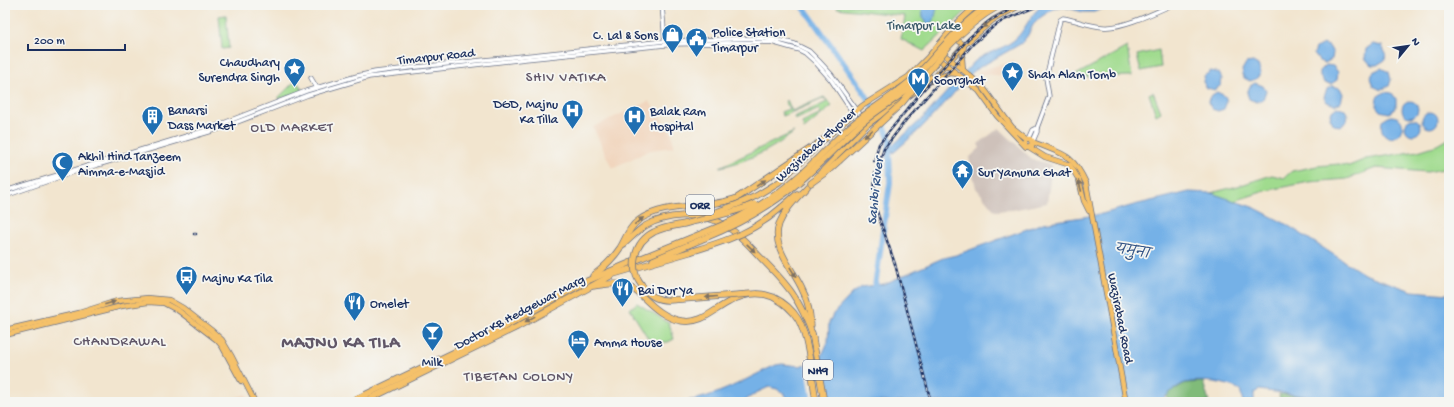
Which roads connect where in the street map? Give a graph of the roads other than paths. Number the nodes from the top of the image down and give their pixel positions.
1 (662, 5) edge
2 (980, 5) edge
3 (990, 5) edge
4 (1021, 5) edge
5 (1172, 5) edge
6 (1000, 6) edge
7 (949, 32) junction
8 (665, 43) junction
9 (964, 45) junction
10 (936, 47) junction
11 (931, 53) junction
12 (951, 60) junction
13 (920, 64) junction
14 (947, 66) junction
15 (961, 72) junction
16 (924, 76) junction
17 (908, 77) junction
18 (311, 78) dead end
19 (932, 80) junction
20 (973, 82) junction
21 (316, 88) junction
22 (918, 90) junction
23 (856, 112) junction
24 (867, 125) junction
25 (863, 129) junction
26 (826, 138) junction
27 (1030, 140) junction
28 (1027, 146) junction
29 (75, 171) junction
30 (809, 185) junction
31 (5, 191) edge
32 (773, 195) junction
33 (5, 196) edge
34 (784, 208) junction
35 (1091, 214) junction
36 (675, 226) junction
37 (704, 236) junction
38 (620, 248) junction
39 (642, 265) junction
40 (588, 284) junction
41 (750, 294) junction
42 (5, 330) edge
43 (5, 335) edge
44 (813, 337) junction
45 (253, 402) edge
46 (350, 402) edge
47 (363, 402) edge
48 (816, 402) edge
49 (824, 402) edge
50 (1126, 402) edge

1 - 8 street
2 - 7 main road
3 - 32 highway, Wazirabad Flyover, bridge
4 -> 9 main road
5 - 27 street
6 - 16 highway, Wazirabad Flyover, bridge
7 - 9 main road
7 - 10 main road
8 - 21 street, Timarpur Road
8 - 23 street, Timarpur Road
8 - 29 street, Timarpur Road
9 - 12 main road
9 - 15 main road
10 - 11 main road
10 - 12 main road, Wazirabad Road
11 - 13 main road
11 - 14 main road, Wazirabad Road
12 - 14 main road
12 - 15 main road, Wazirabad Road
13 - 17 main road
13 - 19 main road
14 - 15 main road, Wazirabad Road
14 - 19 main road
15 - 19 main road
15 - 20 main road, Wazirabad Road
16 -> 30 highway, Doctor KB Hedgewar Marg, bridge
16 - 37 highway, Wazirabad Flyover, bridge
17 - 22 main road
17 - 23 main road, ORR
18 - 21 street
19 - 22 main road
20 - 27 main road, Wazirabad Road
20 - 28 main road, Wazirabad Road
21 - 29 street, Timarpur Road
22 - 24 main road
23 - 24 street
23 - 25 street
23 - 26 main road, ORR
24 - 25 main road
25 - 30 main road
26 - 36 highway, bridge
38 -> 26 highway, ORR
27 - 28 main road
27 - 28 main road
27 - 35 main road, Wazirabad Road
35 -> 28 main road, Wazirabad Road
29 - 31 street, Timarpur Road
29 - 33 street, Timarpur Road
30 - 34 highway, Doctor KB Hedgewar Marg
32 - 36 highway, bridge
32 - 37 highway, Wazirabad Flyover, bridge
34 - 39 highway, Doctor KB Hedgewar Marg, bridge
34 -> 44 highway
35 - 50 main road, Wazirabad Road
41 -> 36 highway, bridge
37 - 39 highway, Wazirabad Flyover
37 - 40 highway, Wazirabad Flyover / ORR
38 - 40 highway, ORR
38 -> 44 highway
39 - 40 highway, Doctor KB Hedgewar Marg / ORR
40 - 41 highway, bridge
40 - 46 highway, Doctor KB Hedgewar Marg / ORR
40 -> 47 highway, Doctor KB Hedgewar Marg / ORR
41 - 48 highway, NH9
42 -> 45 main road
43 - 45 main road
44 - 49 highway, NH9

